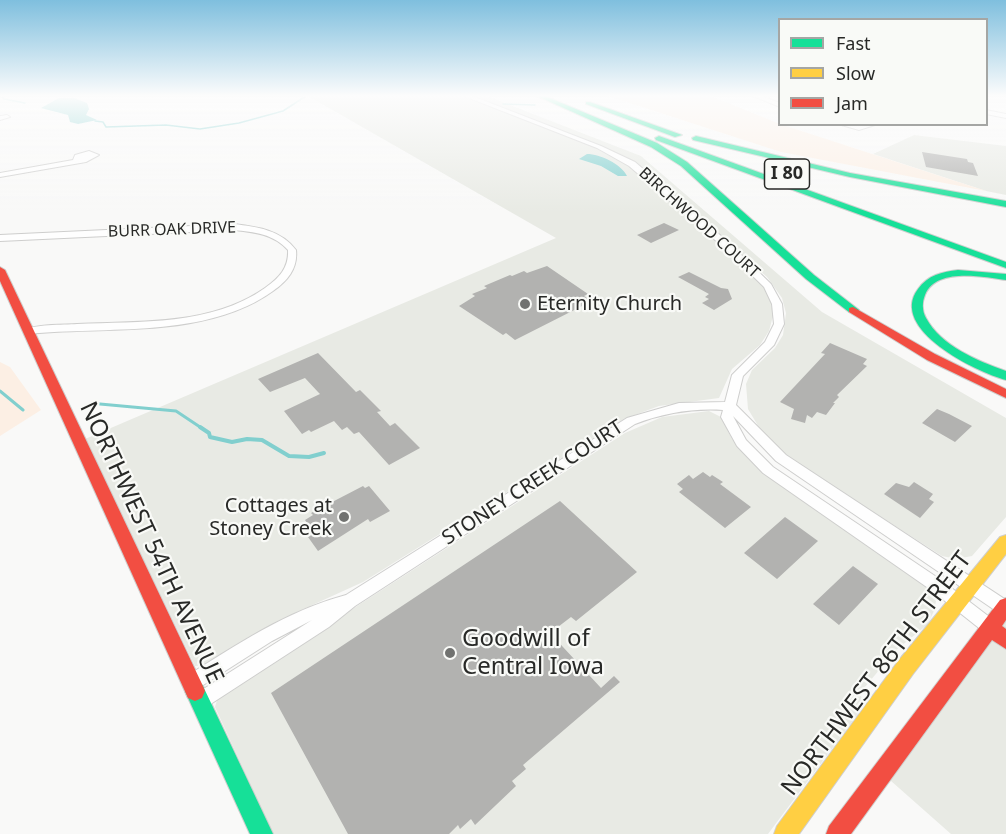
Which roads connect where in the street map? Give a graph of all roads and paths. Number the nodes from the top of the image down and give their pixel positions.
1 (568, 135) edge
2 (631, 135) edge
3 (650, 135) edge
4 (679, 135) edge
5 (687, 135) edge
6 (81, 161) dead end
7 (0, 175) edge
8 (1006, 204) edge
9 (0, 238) edge
10 (1006, 251) edge
11 (1006, 265) edge
12 (0, 270) edge
13 (1006, 277) edge
14 (28, 331) junction
15 (1006, 376) edge
16 (1006, 394) edge
17 (730, 406) junction
18 (1006, 542) edge
19 (972, 585) junction
20 (350, 601) junction
21 (958, 602) junction
22 (1006, 608) edge
23 (990, 627) junction
24 (1006, 640) edge
25 (191, 683) junction
26 (200, 701) junction
27 (262, 834) edge
28 (785, 834) edge
29 (837, 834) edge

1 - 17 street, BIRCHWOOD COURT
2 - 16 main road
3 - 11 main road, I 80
4 - 10 main road, I 80
5 - 8 main road
6 - 7 street
9 - 14 street, BURR OAK DRIVE
12 - 14 main road, NORTHWEST 54TH AVENUE
13 - 15 main road
14 - 25 main road, NORTHWEST 54TH AVENUE
17 - 19 street
17 - 20 street, STONEY CREEK COURT
17 - 21 street, BIRCHWOOD COURT
18 - 19 main road, NORTHWEST 86TH STREET
19 - 21 main road, NORTHWEST 86TH STREET
19 - 22 street
20 - 25 street, STONEY CREEK COURT
20 - 26 street, STONEY CREEK COURT
21 - 23 street, BIRCHWOOD COURT
21 - 28 main road, NORTHWEST 86TH STREET
22 - 23 main road
23 - 24 main road
23 - 29 main road
25 - 26 main road, NORTHWEST 54TH AVENUE
26 - 27 main road, NORTHWEST 54TH AVENUE

